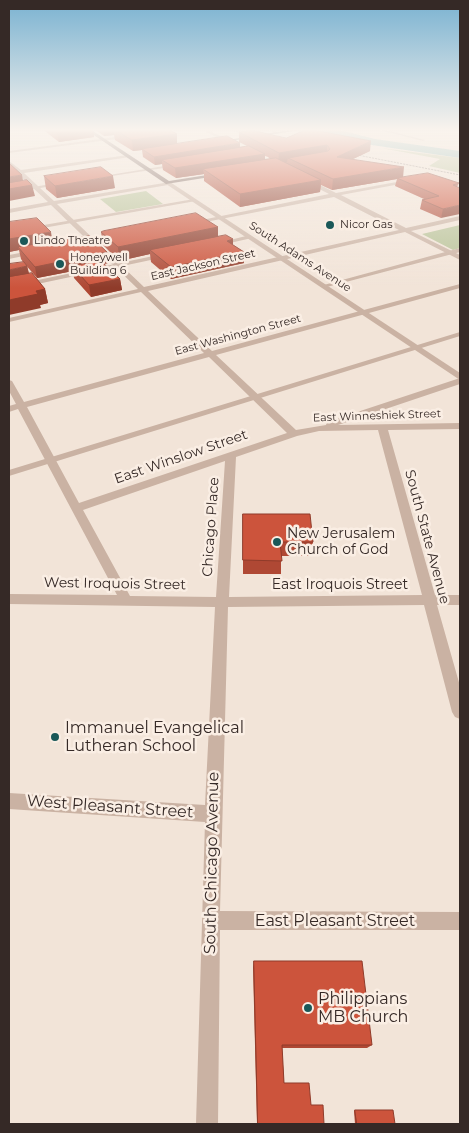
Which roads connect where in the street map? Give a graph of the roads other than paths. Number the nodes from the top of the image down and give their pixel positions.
1 (28, 182) edge
2 (175, 182) edge
3 (309, 182) edge
4 (400, 182) edge
5 (64, 183) edge
6 (168, 183) junction
7 (35, 188) junction
8 (9, 192) edge
9 (334, 194) junction
10 (194, 200) junction
11 (52, 204) junction
12 (9, 211) edge
13 (219, 217) junction
14 (460, 218) edge
15 (70, 222) junction
16 (180, 225) edge
17 (406, 230) junction
18 (9, 233) edge
19 (250, 237) junction
20 (102, 240) edge
21 (88, 242) junction
22 (212, 245) edge
23 (460, 250) edge
24 (45, 251) edge
25 (174, 253) edge
26 (450, 253) junction
27 (9, 258) edge
28 (460, 258) edge
29 (283, 259) junction
30 (118, 266) junction
31 (323, 286) junction
32 (460, 286) edge
33 (9, 288) edge
34 (143, 290) junction
35 (365, 313) junction
36 (9, 320) edge
37 (460, 334) edge
38 (416, 348) junction
39 (210, 354) junction
40 (460, 379) edge
41 (9, 383) edge
42 (255, 397) junction
43 (22, 406) junction
44 (9, 409) edge
45 (460, 426) edge
46 (382, 427) junction
47 (319, 428) junction
48 (294, 434) junction
49 (231, 456) junction
50 (52, 461) junction
51 (9, 473) edge
52 (78, 508) junction
53 (9, 599) edge
54 (429, 600) junction
55 (460, 600) edge
56 (126, 601) junction
57 (221, 602) junction
58 (460, 712) edge
59 (9, 801) edge
60 (212, 814) junction
61 (210, 920) junction
62 (460, 921) edge
63 (208, 1124) edge

1 - 7 street
2 - 6 main road
3 - 9 street
4 - 9 street
5 - 7 lane
6 - 10 street, South Adams Avenue
6 - 11 street
7 - 8 lane
7 - 11 street
9 - 13 street
9 - 17 street
10 - 13 street, South Adams Avenue
10 - 15 lane
11 - 12 street
11 - 15 street
13 - 16 street
13 - 19 street, South Adams Avenue
14 - 17 street, East Jackson Street
15 - 18 lane
15 - 21 street
17 - 26 street
17 - 29 street, East Jackson Street
19 - 22 lane
19 - 29 street, South Adams Avenue
20 - 21 street
21 - 30 street
23 - 26 lane
24 - 27 street
25 - 30 lane
26 - 28 street
26 - 31 lane
29 - 31 street, South Adams Avenue
29 - 34 street, East Jackson Street
30 - 33 lane
30 - 34 street
31 - 35 street, South Adams Avenue
32 - 35 street, East Washington Street
34 - 36 street, East Jackson Street
34 - 39 street
35 - 38 street, South Adams Avenue
35 - 39 street, East Washington Street
37 - 38 lane
38 - 40 street, South Adams Avenue
38 - 42 lane
39 - 42 street
39 - 43 street, East Washington Street
40 - 47 street
41 - 43 street
42 - 48 street
42 - 50 lane
43 - 44 street, East Washington Street
43 - 50 street
45 - 46 street, East Winneshiek Street
46 - 47 street, East Winneshiek Street
46 - 54 street, South State Avenue
47 - 48 street, East Winneshiek Street
48 - 49 street, East Winslow Street
49 - 52 street, East Winslow Street
49 - 57 street, Chicago Place
50 - 51 lane
50 - 52 street
52 - 56 street
53 - 56 street, West Iroquois Street
54 - 55 street, East Iroquois Street
54 - 57 street, East Iroquois Street
54 - 58 street, South State Avenue
56 - 57 street, West Iroquois Street
57 - 60 street, South Chicago Avenue
59 - 60 street, West Pleasant Street
60 - 61 street, South Chicago Avenue
61 - 62 street, East Pleasant Street
61 - 63 street, South Chicago Avenue

